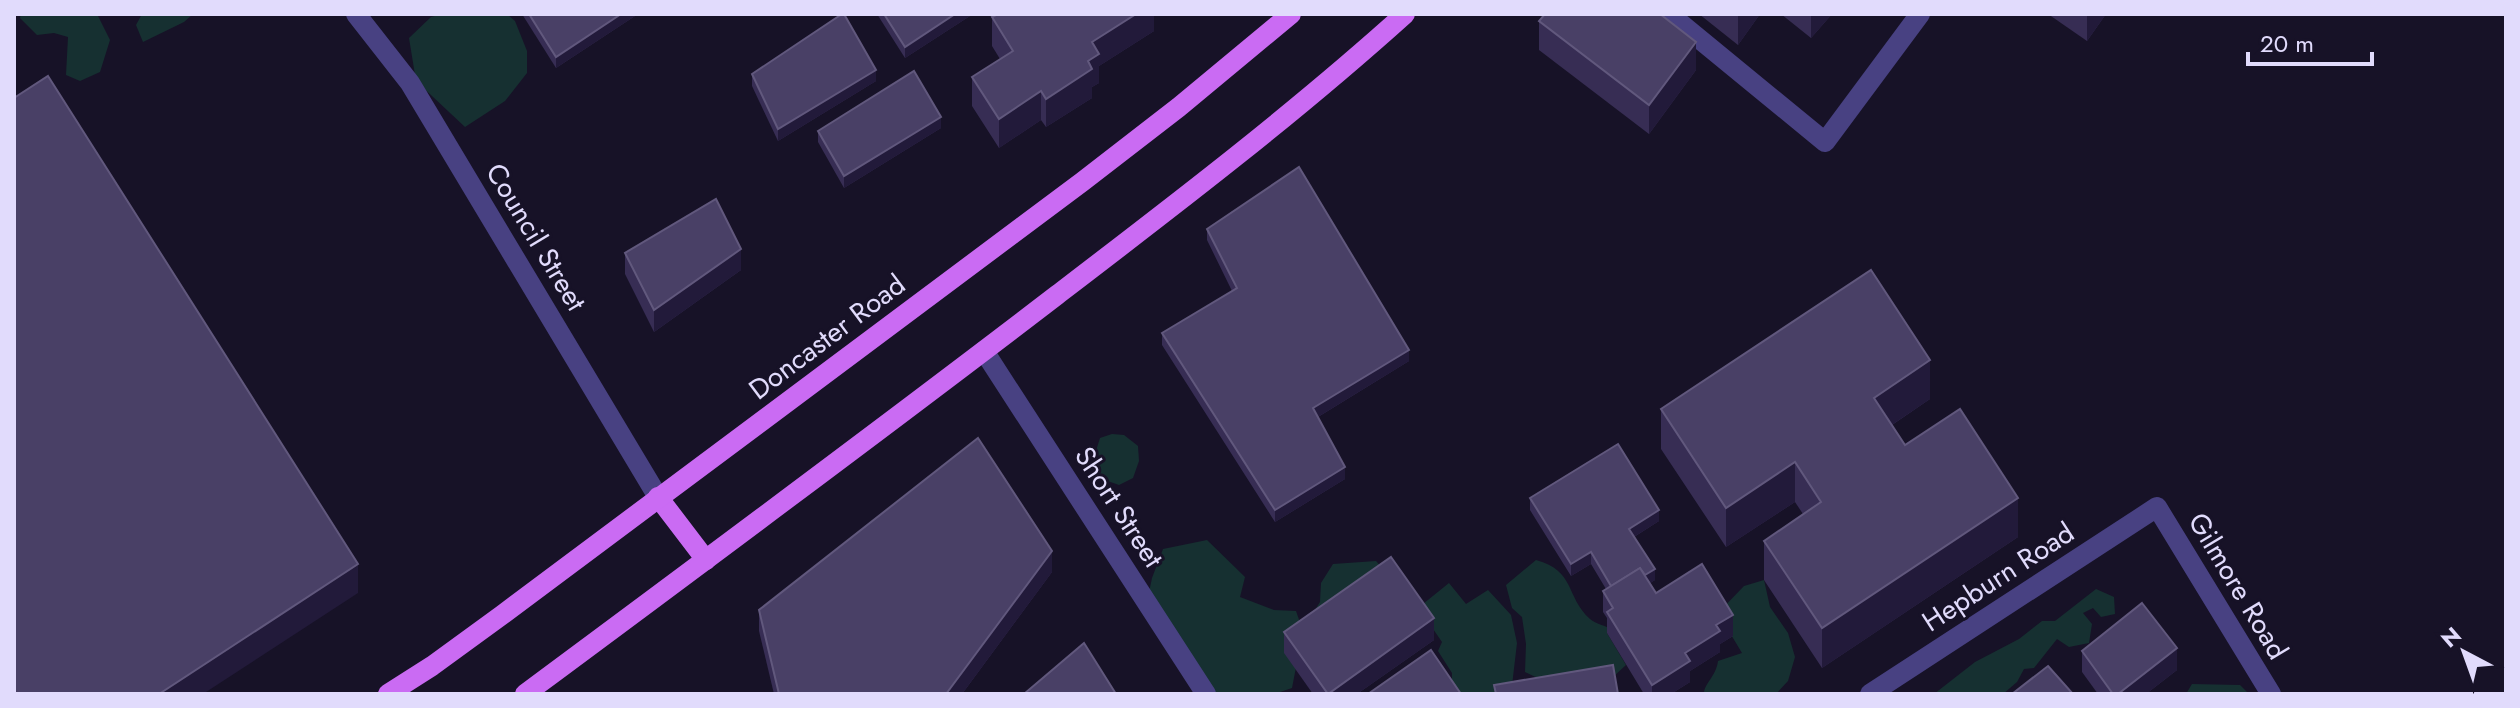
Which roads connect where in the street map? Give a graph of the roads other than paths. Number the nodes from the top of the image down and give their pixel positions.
1 (356, 14) edge
2 (1291, 14) edge
3 (1405, 14) edge
4 (1669, 14) edge
5 (1920, 14) edge
6 (984, 351) junction
7 (658, 497) junction
8 (2157, 507) joint
9 (706, 560) junction
10 (388, 694) edge
11 (525, 694) edge
12 (1206, 694) edge
13 (1870, 694) edge
14 (2271, 694) edge

1 - 7 street, Council Street
2 - 7 main road, Doncaster Road
3 - 6 main road
4 - 5 street
6 - 9 main road
6 - 12 street, Short Street
7 - 9 main road
7 - 10 main road, Doncaster Road
8 - 13 street, Hepburn Road
8 - 14 street, Gilmore Road
9 - 11 main road

